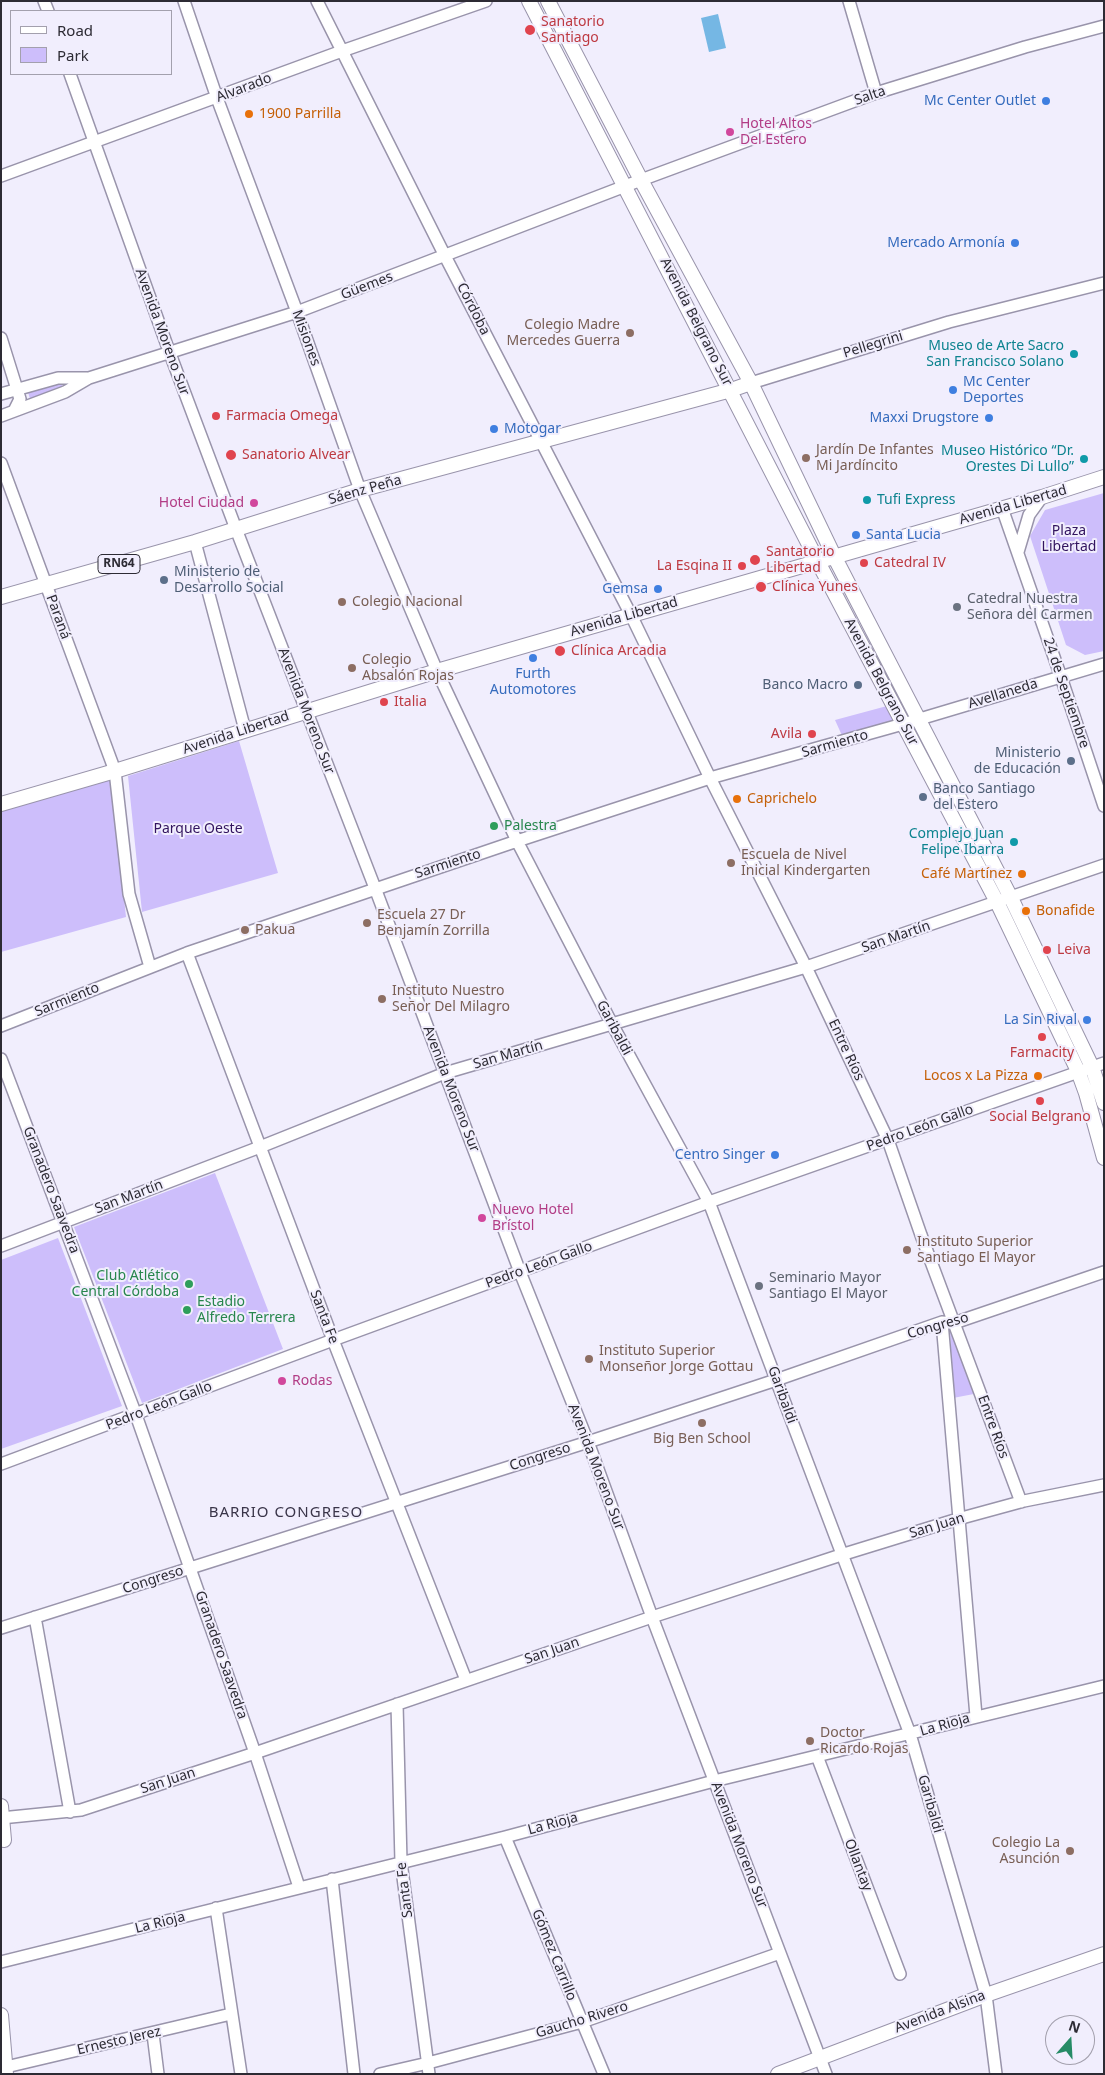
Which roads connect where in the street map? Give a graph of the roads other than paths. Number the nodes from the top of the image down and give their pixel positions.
1 (184, 1) edge
2 (317, 1) edge
3 (486, 1) edge
4 (529, 1) edge
5 (548, 1) edge
6 (849, 1) edge
7 (1104, 26) edge
8 (342, 51) junction
9 (70, 75) edge
10 (876, 93) junction
11 (217, 98) junction
12 (94, 142) junction
13 (1, 176) edge
14 (641, 180) junction
15 (626, 186) junction
16 (445, 256) junction
17 (1104, 283) edge
18 (297, 312) junction
19 (1, 338) edge
20 (169, 351) junction
21 (89, 378) junction
22 (751, 383) junction
23 (18, 389) junction
24 (731, 390) junction
25 (1, 394) edge
26 (14, 412) junction
27 (1, 416) edge
28 (541, 441) junction
29 (1, 463) edge
30 (1104, 478) edge
31 (360, 490) junction
32 (1042, 497) junction
33 (1002, 508) junction
34 (236, 529) junction
35 (195, 542) junction
36 (1018, 552) junction
37 (834, 556) junction
38 (817, 560) junction
39 (46, 585) junction
40 (1, 597) edge
41 (631, 615) junction
42 (1104, 664) edge
43 (437, 671) junction
44 (1061, 677) junction
45 (305, 710) junction
46 (919, 719) junction
47 (903, 724) junction
48 (244, 730) junction
49 (115, 771) junction
50 (710, 778) junction
51 (1, 804) edge
52 (1104, 806) edge
53 (517, 841) junction
54 (1104, 865) edge
55 (375, 888) junction
56 (1011, 898) junction
57 (997, 902) junction
58 (187, 953) junction
59 (150, 967) junction
60 (806, 967) junction
61 (612, 1024) junction
62 (1, 1026) edge
63 (1, 1059) edge
64 (1098, 1065) edge
65 (1078, 1071) junction
66 (445, 1073) junction
67 (1104, 1103) edge
68 (888, 1140) junction
69 (260, 1147) junction
70 (1104, 1158) edge
71 (709, 1202) junction
72 (64, 1222) junction
73 (1, 1246) edge
74 (520, 1272) junction
75 (1104, 1272) edge
76 (942, 1322) junction
77 (954, 1323) junction
78 (333, 1340) junction
79 (776, 1380) junction
80 (136, 1415) junction
81 (588, 1442) junction
82 (1, 1464) edge
83 (1104, 1485) edge
84 (1021, 1502) junction
85 (397, 1503) junction
86 (958, 1519) junction
87 (841, 1555) junction
88 (191, 1568) junction
89 (35, 1617) junction
90 (652, 1617) junction
91 (1, 1628) edge
92 (466, 1680) junction
93 (1104, 1686) edge
94 (397, 1704) junction
95 (976, 1716) junction
96 (910, 1734) junction
97 (255, 1753) junction
98 (817, 1756) junction
99 (714, 1780) junction
100 (70, 1812) junction
101 (2, 1814) edge
102 (505, 1837) junction
103 (3, 1840) edge
104 (401, 1862) junction
105 (332, 1879) junction
106 (299, 1887) junction
107 (216, 1908) junction
108 (780, 1953) junction
109 (1104, 1954) edge
110 (1, 1962) edge
111 (900, 1974) dead end
112 (986, 1995) junction
113 (231, 2014) junction
114 (1, 2015) edge
115 (582, 2022) junction
116 (153, 2034) junction
117 (820, 2057) junction
118 (428, 2068) edge
119 (6, 2070) edge
120 (158, 2074) edge
121 (241, 2074) edge
122 (354, 2074) edge
123 (380, 2074) edge
124 (604, 2074) edge
125 (778, 2074) edge
126 (826, 2074) edge
127 (996, 2074) edge

1 - 11 street, Misiones
2 - 8 street, Córdoba
3 - 8 street, Alvarado
4 - 15 main road, Avenida Belgrano Sur
5 - 14 main road, Avenida Belgrano Sur
6 - 10 street
7 - 10 street, Salta
8 - 11 street, Alvarado
8 - 16 street, Córdoba
9 - 12 street, Avenida Moreno Sur
10 - 14 street, Salta
11 - 12 street, Alvarado
11 - 18 street, Misiones
12 - 13 street, Alvarado
12 - 20 street, Avenida Moreno Sur
14 - 15 street, Güemes
14 - 22 main road, Avenida Belgrano Sur
15 - 16 street, Güemes
15 - 24 main road, Avenida Belgrano Sur
16 - 18 street, Güemes
16 - 28 street, Córdoba
17 - 22 street, Pellegrini
18 - 20 street, Güemes
18 - 31 street, Misiones
19 - 23 street
20 - 21 street, Güemes
20 - 34 street, Avenida Moreno Sur
21 - 23 street, Güemes
21 - 26 street, Güemes
22 - 24 main road, Pellegrini
22 - 37 main road, Avenida Belgrano Sur
23 - 25 street, Güemes
23 - 26 street
24 - 28 main road, Sáenz Peña
24 - 38 main road, Avenida Belgrano Sur
26 - 27 street, Güemes
28 - 31 main road, Sáenz Peña
28 - 41 street, Córdoba
29 - 39 street, Paraná
30 - 32 main road, Avenida Libertad
31 - 34 main road, Sáenz Peña
31 - 43 street, Misiones
32 - 33 main road, Avenida Libertad
32 - 36 street
33 - 36 street, 24 de Septiembre
33 - 37 main road, Avenida Libertad
34 - 35 main road, Sáenz Peña / RN64
34 - 45 street, Avenida Moreno Sur
35 - 39 main road, Sáenz Peña / RN64
35 - 48 street
36 - 44 street, 24 de Septiembre
37 - 38 main road, Avenida Libertad
37 - 46 main road, Avenida Belgrano Sur
38 - 41 main road, Avenida Libertad
38 - 47 main road, Avenida Belgrano Sur
39 - 40 main road, Sáenz Peña / RN64
39 - 49 street, Paraná
41 - 43 main road, Avenida Libertad
41 - 50 street, Entre Ríos
42 - 44 street, Avellaneda
43 - 45 main road, Avenida Libertad
43 - 53 street, Garibaldi
44 - 46 street, Avellaneda
44 - 52 street, 24 de Septiembre
45 - 48 main road, Avenida Libertad
45 - 55 street, Avenida Moreno Sur
46 - 47 street, Avellaneda
46 - 56 main road, Avenida Belgrano Sur
47 - 50 street, Sarmiento
47 - 57 main road, Avenida Belgrano Sur
48 - 49 main road, Avenida Libertad
49 - 51 main road, Avenida Libertad
49 - 59 street
50 - 53 street, Sarmiento
50 - 60 street, Entre Ríos
53 - 55 street, Sarmiento
53 - 61 street, Garibaldi
54 - 56 street, San Martín
55 - 58 street, Sarmiento
55 - 66 street, Avenida Moreno Sur
56 - 57 street, San Martín
56 - 64 main road, Avenida Belgrano Sur
57 - 60 street, San Martín
57 - 65 main road, Avenida Belgrano Sur
58 - 59 street, Sarmiento
58 - 69 street, Santa Fe
59 - 62 street, Sarmiento
60 - 61 street, San Martín
60 - 68 street, Entre Ríos
61 - 66 street, San Martín
61 - 71 street, Garibaldi
63 - 72 street, Granadero Saavedra
64 - 65 street, Pedro León Gallo
64 - 67 main road, Avenida Belgrano Sur
65 - 68 street, Pedro León Gallo
65 - 70 main road, Avenida Belgrano Sur
66 - 69 street, San Martín
66 - 74 street, Avenida Moreno Sur
68 - 71 street, Pedro León Gallo
68 - 77 street, Entre Ríos
69 - 72 street, San Martín
69 - 78 street, Santa Fe
71 - 74 street, Pedro León Gallo
71 - 79 street, Garibaldi
72 - 73 street, San Martín
72 - 80 street, Granadero Saavedra
74 - 78 street, Pedro León Gallo
74 - 81 street, Avenida Moreno Sur
75 - 77 street, Congreso
76 - 77 street, Congreso
76 - 79 street, Congreso
76 - 86 street
77 - 84 street, Entre Ríos
78 - 80 street, Pedro León Gallo
78 - 85 street, Santa Fe
79 - 81 street, Congreso
79 - 87 street, Garibaldi
80 - 82 street, Pedro León Gallo
80 - 88 street, Granadero Saavedra
81 - 85 street, Congreso
81 - 90 street, Avenida Moreno Sur
83 - 84 street, San Juan
84 - 86 street, San Juan
85 - 88 street, Congreso
85 - 92 street, Santa Fe
86 - 87 street, San Juan
86 - 95 street
87 - 90 street, San Juan
87 - 96 street, Garibaldi
88 - 89 street, Congreso
88 - 97 street, Granadero Saavedra
89 - 91 street, Congreso
89 - 100 street
90 - 92 street, San Juan
90 - 99 street, Avenida Moreno Sur
92 - 94 street, San Juan
93 - 95 street, La Rioja
94 - 97 street, San Juan
94 - 104 street, Santa Fe
95 - 96 street, La Rioja
96 - 98 street, La Rioja
96 - 112 street, Garibaldi
97 - 100 street, San Juan
97 - 106 street, Granadero Saavedra
98 - 99 street, La Rioja
98 - 111 street, Ollantay
99 - 102 street, La Rioja
99 - 108 street, Avenida Moreno Sur
100 - 101 street, San Juan
101 - 103 main road
102 - 104 street, La Rioja
102 - 115 street, Gómez Carrillo
104 - 105 street, La Rioja
104 - 118 street, Santa Fe
105 - 106 street, La Rioja
105 - 122 street
106 - 107 street, La Rioja
107 - 110 street, La Rioja
107 - 113 street
108 - 115 street, Gaucho Rivero
108 - 117 street, Avenida Moreno Sur
109 - 112 main road, Avenida Alsina
112 - 117 main road, Avenida Alsina
112 - 127 street, Garibaldi
113 - 116 street, Ernesto Jerez
113 - 121 street
114 - 119 main road
115 - 118 street, Gaucho Rivero
115 - 124 street, Gómez Carrillo
116 - 119 street, Ernesto Jerez
116 - 120 street
117 - 125 main road, Avenida Alsina
117 - 126 street, Avenida Moreno Sur
118 - 123 street, Gaucho Rivero

